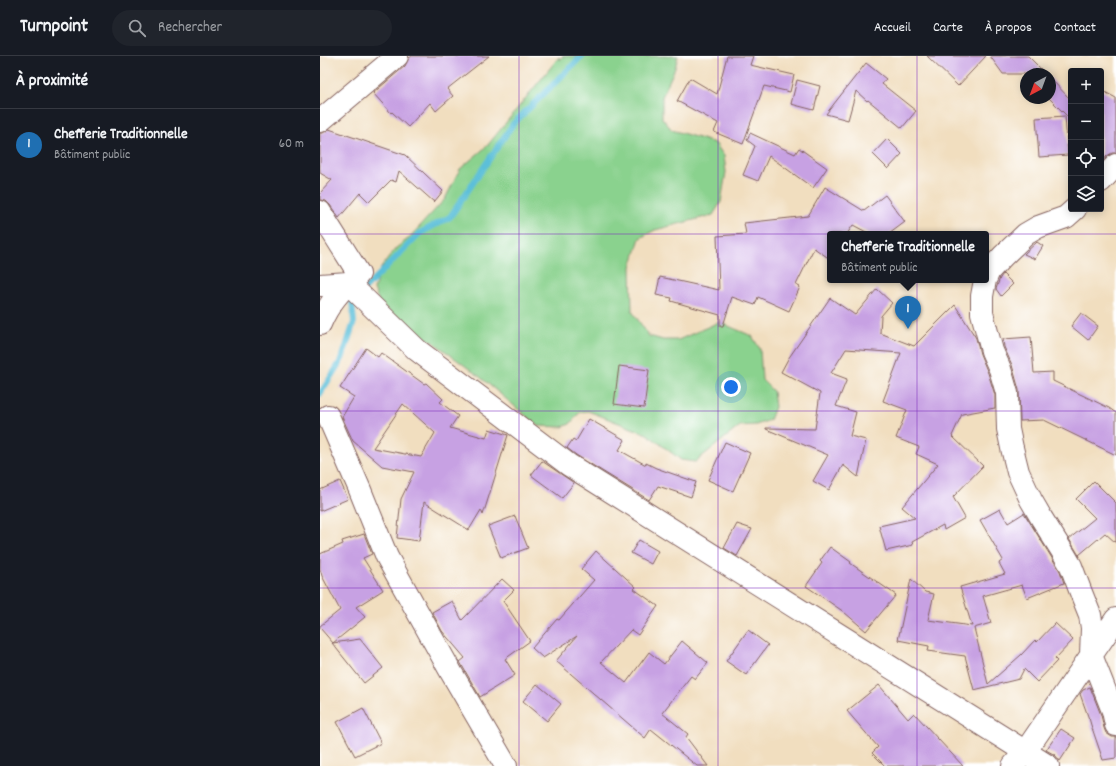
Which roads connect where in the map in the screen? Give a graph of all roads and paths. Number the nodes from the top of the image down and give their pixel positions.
1 (397, 56) edge
2 (320, 120) edge
3 (1116, 165) edge
4 (1104, 178) edge
5 (320, 212) edge
6 (1072, 212) edge
7 (989, 271) edge
8 (348, 283) junction
9 (985, 283) edge
10 (320, 285) edge
11 (320, 324) edge
12 (328, 416) dead end
13 (1116, 619) edge
14 (1092, 655) junction
15 (1116, 725) edge
16 (1019, 759) edge
17 (506, 766) edge
18 (1048, 766) edge

1 - 2 street
3 - 4 street
5 - 8 street
6 - 7 street
8 - 10 street
8 - 11 street
8 - 16 street
9 - 14 street
12 - 17 street
13 - 14 street
14 - 15 street
14 - 16 street
16 - 18 street

